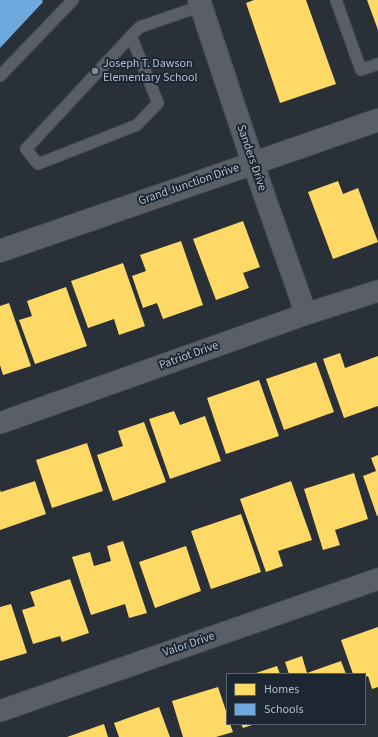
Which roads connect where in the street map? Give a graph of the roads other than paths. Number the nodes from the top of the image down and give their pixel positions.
1 (73, 0) edge
2 (336, 0) edge
3 (200, 3) edge
4 (131, 36) junction
5 (378, 64) edge
6 (0, 76) edge
7 (378, 120) edge
8 (253, 163) junction
9 (0, 251) edge
10 (378, 291) edge
11 (306, 314) junction
12 (0, 423) edge
13 (378, 579) edge
14 (0, 711) edge

1 - 6 lane
2 - 5 lane
3 - 4 lane
3 - 8 street, Sanders Drive
4 - 4 lane
7 - 8 street, Grand Junction Drive
8 - 9 street, Grand Junction Drive
8 - 11 street, Sanders Drive
10 - 11 street, Patriot Drive
11 - 12 street, Patriot Drive
13 - 14 street, Valor Drive

